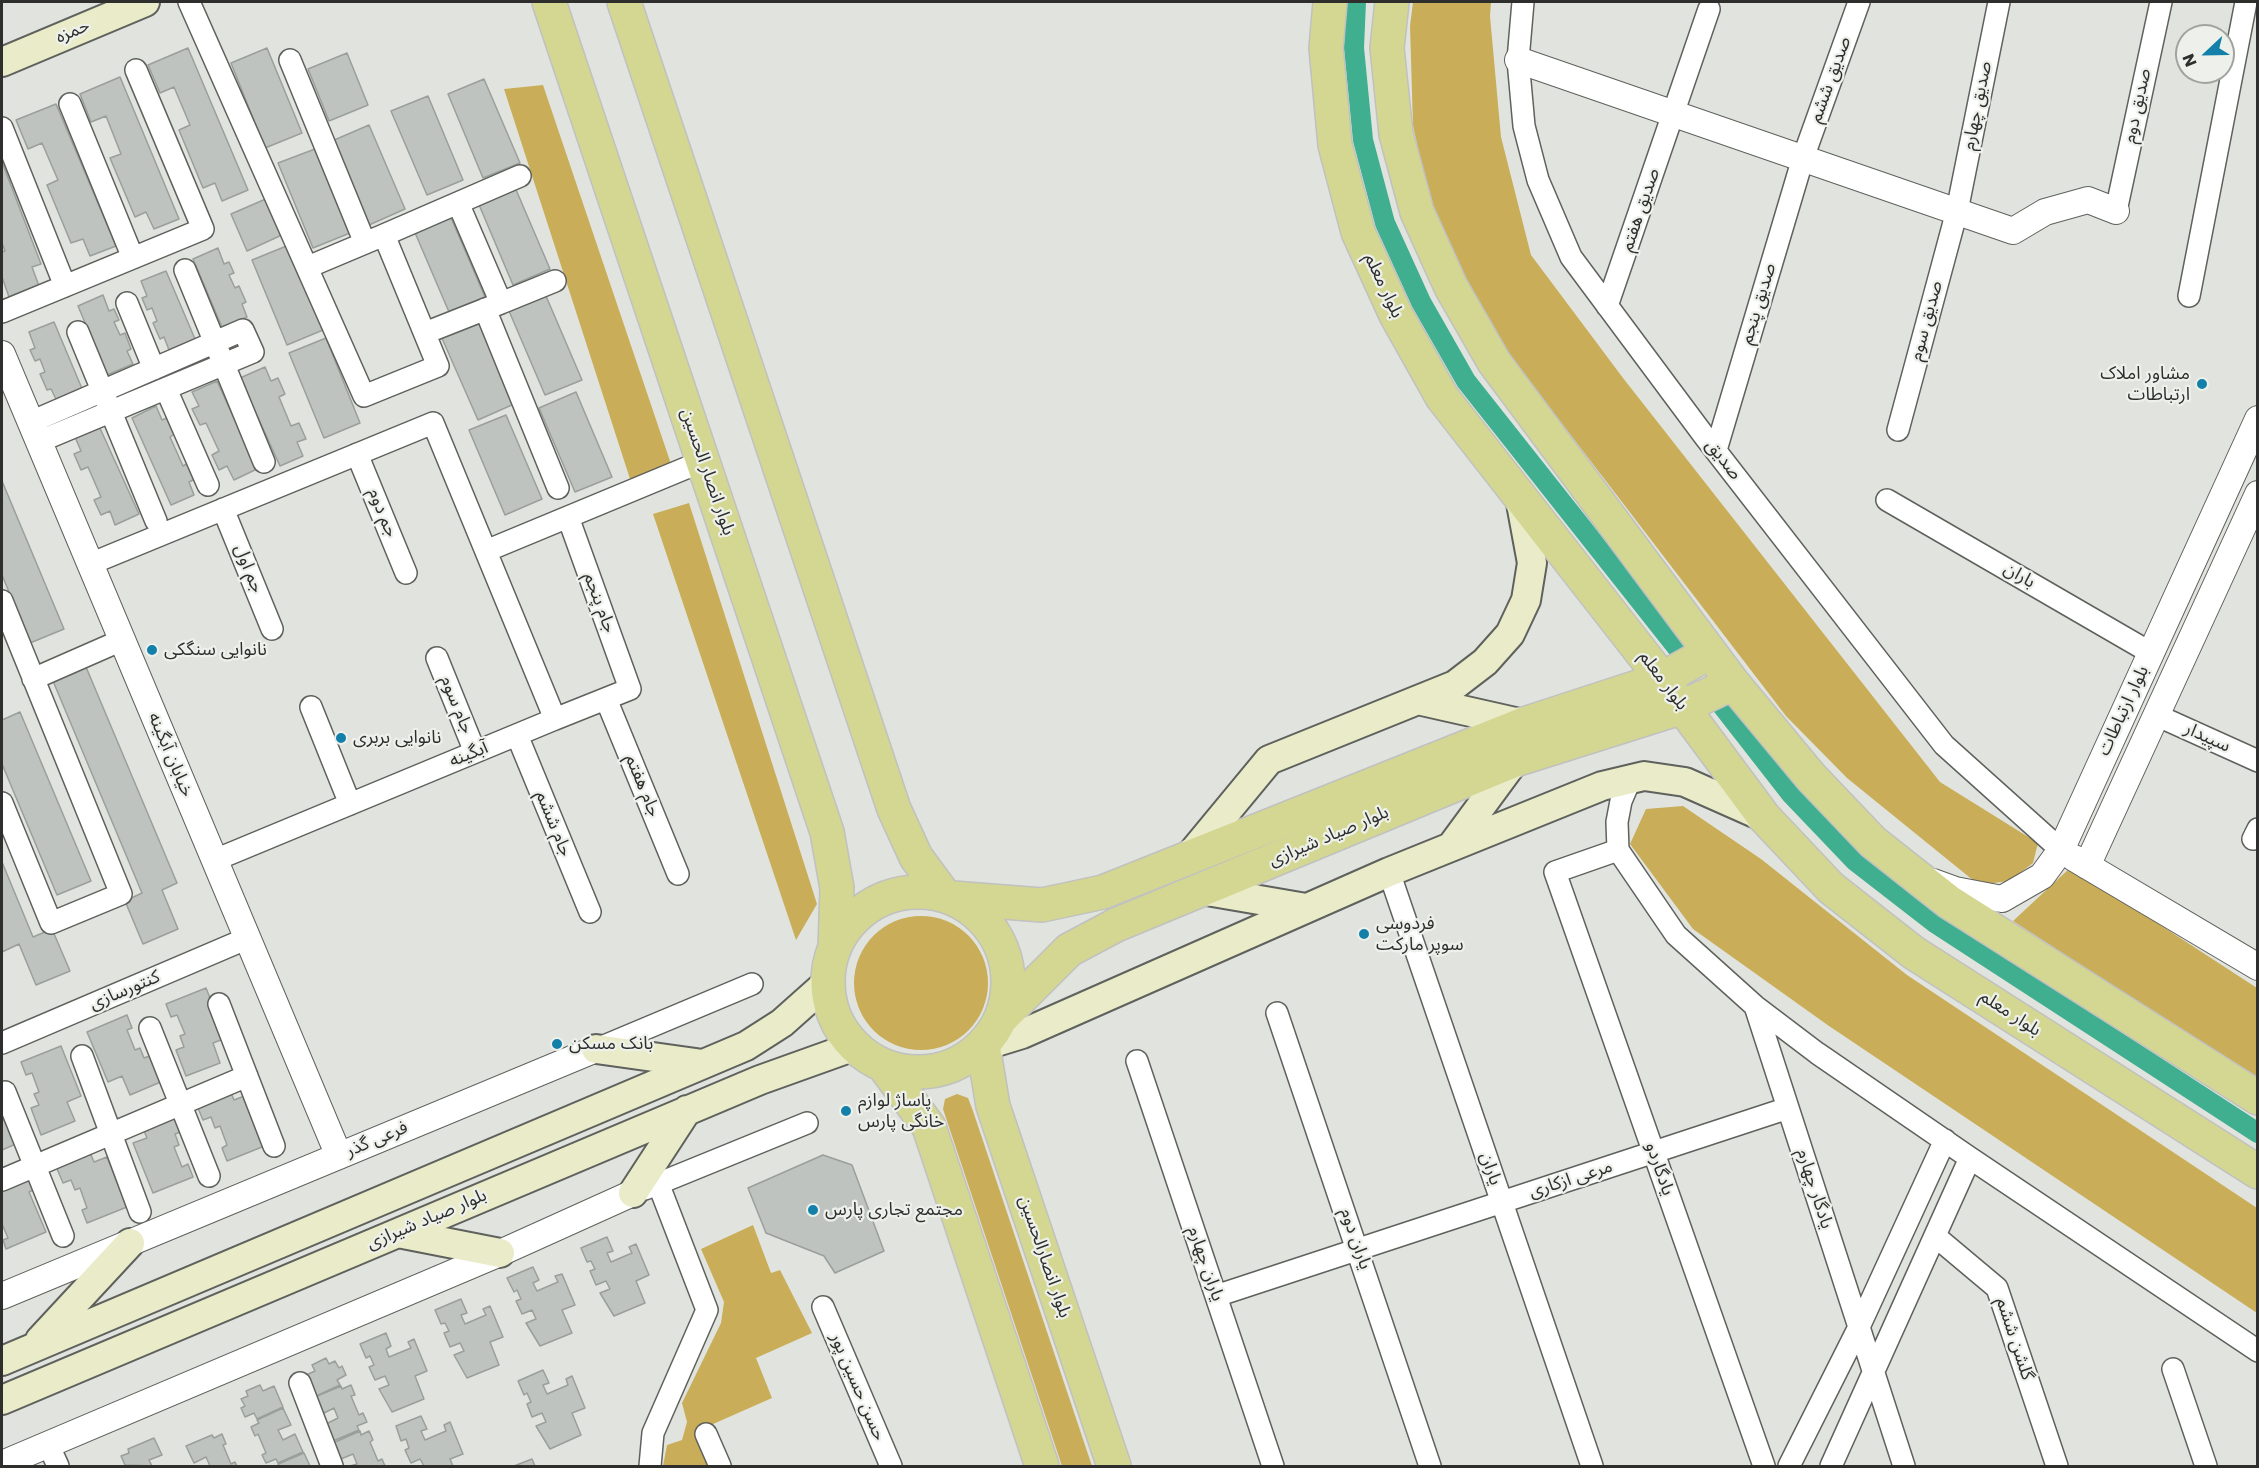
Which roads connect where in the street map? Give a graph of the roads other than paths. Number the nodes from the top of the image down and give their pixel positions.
1 (145, 2) edge
2 (189, 2) edge
3 (549, 2) edge
4 (624, 2) edge
5 (1330, 2) edge
6 (1392, 2) edge
7 (1523, 2) edge
8 (1859, 2) edge
9 (1999, 2) edge
10 (2161, 2) edge
11 (2246, 2) edge
12 (1709, 9) dead end
13 (290, 60) dead end
14 (1518, 60) junction
15 (2, 62) edge
16 (136, 70) dead end
17 (70, 104) dead end
18 (1674, 114) junction
19 (2, 128) edge
20 (1803, 158) junction
21 (520, 176) dead end
22 (458, 203) junction
23 (2116, 211) joint
24 (1957, 212) junction
25 (374, 239) junction
26 (133, 258) junction
27 (308, 267) junction
28 (185, 270) dead end
29 (555, 281) dead end
30 (64, 286) junction
31 (2189, 296) dead end
32 (127, 303) dead end
33 (493, 306) junction
34 (1607, 306) junction
35 (2, 312) edge
36 (78, 332) dead end
37 (424, 333) junction
38 (216, 342) junction
39 (2, 354) edge
40 (225, 364) junction
41 (154, 369) junction
42 (166, 388) junction
43 (102, 391) junction
44 (111, 411) junction
45 (2258, 419) edge
46 (1898, 430) dead end
47 (35, 432) junction
48 (1716, 450) junction
49 (357, 454) junction
50 (703, 461) junction
51 (264, 462) dead end
52 (208, 485) dead end
53 (558, 488) dead end
54 (2258, 494) edge
55 (1520, 498) junction
56 (1887, 500) dead end
57 (223, 509) junction
58 (568, 517) junction
59 (156, 521) dead end
60 (486, 551) junction
61 (90, 564) junction
62 (406, 573) dead end
63 (2, 601) edge
64 (272, 629) dead end
65 (122, 640) junction
66 (1710, 652) junction
67 (2151, 653) junction
68 (436, 658) dead end
69 (33, 679) junction
70 (1662, 679) junction
71 (1733, 682) junction
72 (630, 689) joint
73 (606, 699) junction
74 (1422, 701) junction
75 (311, 707) dead end
76 (1683, 707) junction
77 (2156, 715) junction
78 (555, 719) junction
79 (1524, 724) junction
80 (517, 735) junction
81 (475, 752) junction
82 (1515, 759) junction
83 (2258, 761) edge
84 (1630, 780) junction
85 (2, 803) edge
86 (350, 804) junction
87 (1764, 817) junction
88 (1451, 847) junction
89 (1618, 850) junction
90 (2061, 850) junction
91 (1188, 858) junction
92 (215, 860) junction
93 (2087, 866) junction
94 (1389, 872) junction
95 (678, 874) dead end
96 (1916, 876) junction
97 (1201, 890) junction
98 (948, 897) junction
99 (1306, 909) junction
100 (590, 912) dead end
101 (248, 938) junction
102 (835, 947) junction
103 (2258, 967) edge
104 (828, 982) junction
105 (752, 984) dead end
106 (219, 1004) dead end
107 (1755, 1005) junction
108 (1277, 1012) dead end
109 (1002, 1017) junction
110 (150, 1028) dead end
111 (3, 1039) edge
112 (855, 1046) junction
113 (983, 1046) junction
114 (596, 1049) junction
115 (82, 1056) dead end
116 (1137, 1061) dead end
117 (705, 1064) junction
118 (884, 1066) junction
119 (247, 1076) junction
120 (5, 1092) dead end
121 (2258, 1098) edge
122 (180, 1104) junction
123 (1788, 1108) junction
124 (687, 1110) junction
125 (807, 1123) dead end
126 (110, 1134) junction
127 (1945, 1140) junction
128 (274, 1146) dead end
129 (1653, 1152) junction
130 (339, 1156) junction
131 (1970, 1158) junction
132 (37, 1165) junction
133 (2258, 1172) edge
134 (209, 1176) dead end
135 (2, 1180) edge
136 (646, 1188) junction
137 (1502, 1202) junction
138 (140, 1212) dead end
139 (398, 1233) junction
140 (63, 1236) dead end
141 (1935, 1236) junction
142 (130, 1243) junction
143 (1359, 1249) junction
144 (500, 1253) junction
145 (2, 1296) edge
146 (1216, 1296) junction
147 (824, 1306) dead end
148 (1859, 1327) junction
149 (32, 1348) junction
150 (2258, 1351) edge
151 (2, 1361) edge
152 (2173, 1369) dead end
153 (1873, 1372) junction
154 (300, 1383) dead end
155 (2, 1400) edge
156 (706, 1434) dead end
157 (53, 1455) edge
158 (2, 1464) edge
159 (332, 1467) edge
160 (650, 1467) edge
161 (720, 1467) edge
162 (891, 1467) edge
163 (1042, 1467) edge
164 (1114, 1467) edge
165 (1273, 1467) edge
166 (1430, 1467) edge
167 (1592, 1467) edge
168 (1764, 1467) edge
169 (1789, 1467) edge
170 (1831, 1467) edge
171 (1904, 1467) edge
172 (2056, 1467) edge
173 (2206, 1467) edge

1 - 15 main road, حمزه
2 - 27 street
3 - 50 main road, بلوار انصار الحسین
4 - 98 main road
5 - 55 main road, بلوار معلم
6 - 66 main road
7 - 14 street, صدیق
8 - 20 street, صدیق ششم
9 - 24 street, صدیق چهارم
10 - 23 street, صدیق دوم
11 - 31 street
12 - 18 street, صدیق هفتم
13 - 25 street
14 - 18 street
14 - 34 street, صدیق
16 - 26 street
17 - 26 street
18 - 20 street
18 - 34 street, صدیق هفتم
19 - 30 street
20 - 24 street
20 - 48 street, صدیق پنجم
21 - 22 street
22 - 25 street
22 - 33 street
23 - 24 street
24 - 46 street, صدیق سوم
25 - 27 street
25 - 37 street
26 - 30 street
27 - 37 street
28 - 38 street
29 - 33 street
30 - 35 street
32 - 41 street
33 - 37 street
33 - 53 street
34 - 48 street, صدیق
36 - 43 street
38 - 40 street
38 - 40 street
38 - 41 street
39 - 47 street, خیابان آبگینه
40 - 42 street
40 - 51 street
41 - 43 street
42 - 44 street
42 - 52 street
43 - 44 street
43 - 47 street
44 - 47 street
44 - 59 street
45 - 67 street, بلوار ارتباطات
47 - 61 street, خیابان آبگینه
48 - 90 street, صدیق
49 - 57 street
49 - 60 street
49 - 62 street, جم دوم
50 - 58 street
50 - 102 main road, بلوار انصار الحسین
54 - 77 street, بلوار ارتباطات
55 - 70 main road, بلوار معلم
55 - 74 main road
56 - 67 street, باران
57 - 61 street
57 - 64 street, جم اول
58 - 60 street
58 - 72 street, جام پنجم
60 - 78 street
61 - 65 street, خیابان آبگینه
63 - 69 street
65 - 69 street
65 - 92 street, خیابان آبگینه
66 - 70 main road, بلوار صیاد شیرازی
66 - 71 main road
67 - 90 street, بلوار ارتباطات
68 - 81 street, جام سوم
69 - 85 street
70 - 76 main road, بلوار معلم
70 - 79 main road, بلوار صیاد شیرازی
71 - 76 main road, بلوار صیاد شیرازی
71 - 96 main road
72 - 73 street, آبگینه
73 - 78 street, آبگینه
73 - 95 street, جام هفتم
74 - 79 main road
74 - 91 main road
75 - 86 street
76 - 82 main road, بلوار صیاد شیرازی
76 - 87 main road, بلوار معلم
77 - 83 street, سپیدار
77 - 93 street, بلوار ارتباطات
78 - 80 street, آبگینه
79 - 91 main road, بلوار صیاد شیرازی
80 - 81 street, آبگینه
80 - 100 street, جام ششم
81 - 86 street, آبگینه
82 - 88 main road
82 - 97 main road, بلوار صیاد شیرازی
84 - 87 main road
84 - 88 main road
84 - 89 street
86 - 92 street, آبگینه
87 - 133 main road, بلوار معلم
88 - 94 main road
89 - 107 street
89 - 129 street, یادگار‌دو
90 - 93 street
90 - 96 street, بلوار ارتباطات
91 - 98 main road, بلوار صیاد شیرازی
92 - 101 street, خیابان آبگینه
93 - 103 street
94 - 99 main road
94 - 137 street, یاران
96 - 121 main road
97 - 99 main road
97 - 109 main road, بلوار صیاد شیرازی
98 - 102 main road
98 - 109 main road
99 - 113 main road
101 - 111 street, کنتورسازی
101 - 130 street, خیابان آبگینه
102 - 104 main road
104 - 112 main road
104 - 117 main road, بلوار صیاد شیرازی
105 - 114 street, فرعی گذر
106 - 119 street
107 - 123 street, یادگار چهارم
107 - 127 street
108 - 143 street, یاران دوم
109 - 113 main road
110 - 122 street
112 - 118 main road
112 - 124 main road, بلوار صیاد شیرازی
113 - 118 main road
113 - 164 main road, بلوار انصارالحسین
114 - 117 main road
114 - 130 street, فرعی گذر
115 - 126 street
116 - 146 street, یاران چهارم
117 - 149 main road, بلوار صیاد شیرازی
118 - 163 main road
119 - 122 street
119 - 128 street
120 - 132 street
122 - 126 street
122 - 134 street
123 - 129 street, مرعی ازکاری
123 - 148 street, یادگار چهارم
124 - 136 main road
124 - 139 main road, بلوار صیاد شیرازی
125 - 136 street
126 - 132 street
126 - 138 street
127 - 131 street
127 - 148 street
129 - 137 street, مرعی ازکاری
129 - 168 street, یادگار‌دو
130 - 142 street, فرعی گذر
131 - 141 street
131 - 150 street
132 - 135 street
132 - 140 street
136 - 144 street
136 - 160 street
137 - 143 street, مرعی ازکاری
137 - 167 street, یاران
139 - 144 main road
139 - 155 main road, بلوار صیاد شیرازی
141 - 153 street
141 - 172 street, گلشن ششم
142 - 145 street, فرعی گذر
142 - 149 main road
143 - 146 street, مرعی ازکاری
143 - 166 street, یاران دوم
144 - 157 street
146 - 165 street, یاران چهارم
147 - 162 street, حسن حسین پور
148 - 153 street, یادگار چهارم
148 - 169 street
149 - 151 main road, بلوار صیاد شیرازی
152 - 173 street
153 - 170 street
153 - 171 street, یادگار چهارم
154 - 159 street
156 - 161 street
157 - 158 street

